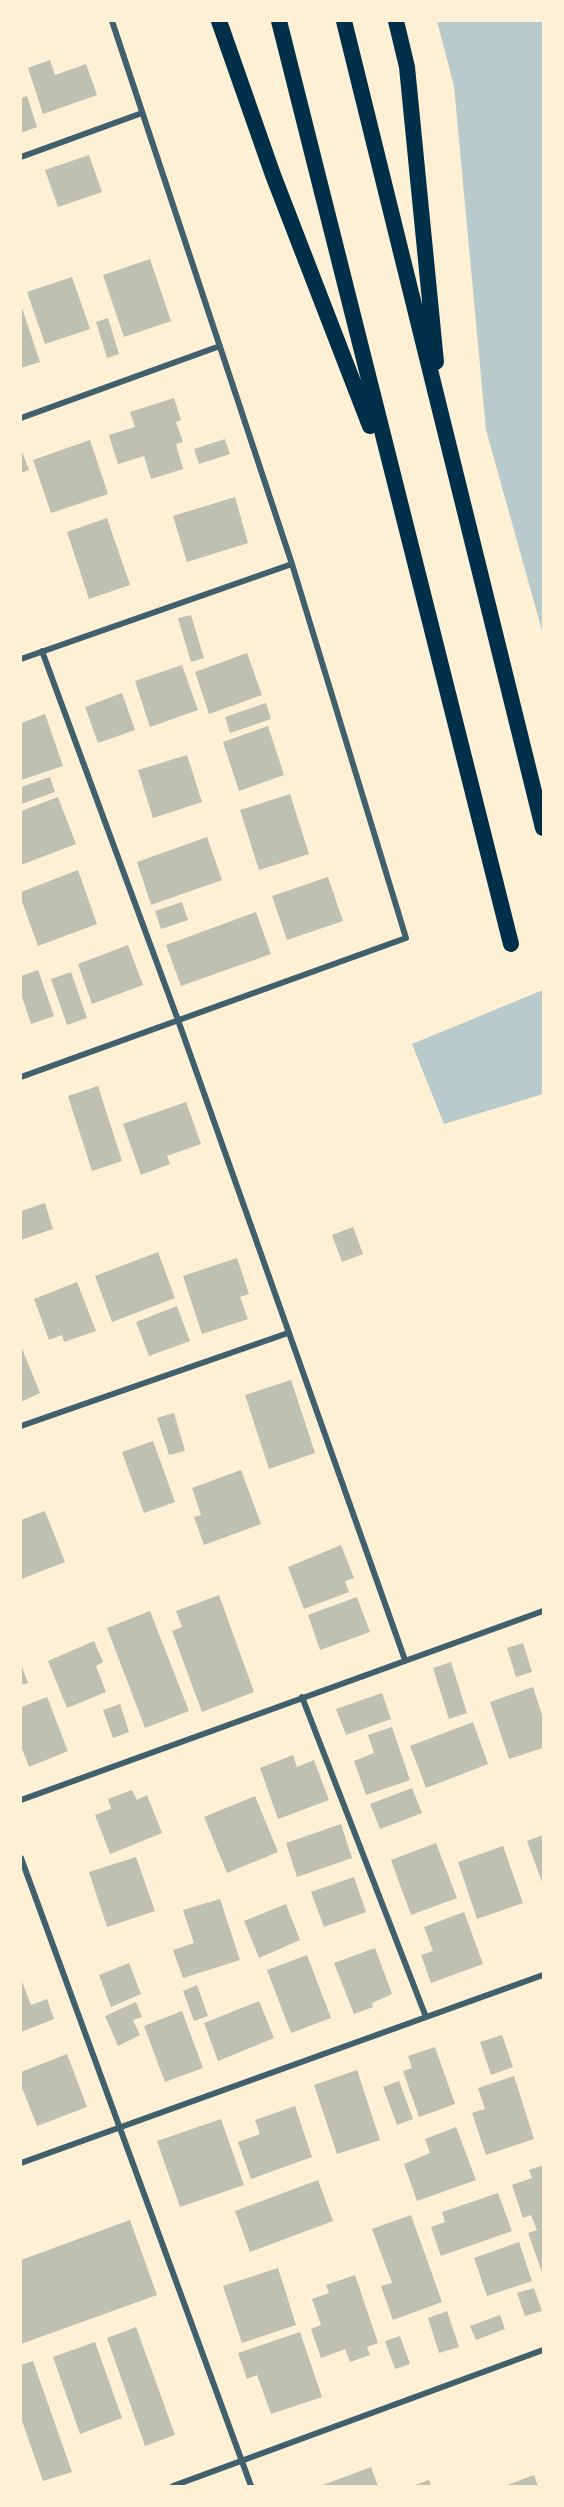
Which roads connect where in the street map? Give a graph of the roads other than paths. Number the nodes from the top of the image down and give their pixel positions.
1 (112, 21) edge
2 (219, 21) edge
3 (279, 21) edge
4 (344, 21) edge
5 (396, 21) edge
6 (142, 113) junction
7 (21, 157) edge
8 (220, 346) junction
9 (21, 418) edge
10 (442, 424) junction
11 (395, 491) junction
12 (292, 564) junction
13 (42, 651) junction
14 (21, 659) edge
15 (543, 828) edge
16 (511, 944) dead end
17 (178, 1020) junction
18 (21, 1077) edge
19 (288, 1333) junction
20 (21, 1426) edge
21 (543, 1611) edge
22 (405, 1660) junction
23 (302, 1697) junction
24 (21, 1800) edge
25 (21, 1858) edge
26 (543, 1975) edge
27 (426, 2017) junction
28 (120, 2127) junction
29 (21, 2163) edge
30 (543, 2350) edge
31 (242, 2461) junction
32 (173, 2486) edge
33 (251, 2486) edge

1 - 6 street
2 - 11 highway
3 - 11 highway
4 - 10 highway
5 - 10 highway
6 - 7 street
6 - 8 street
8 - 9 street
8 - 12 street
10 - 15 highway
11 - 16 highway
12 - 13 street
12 - 17 street
13 - 14 street
13 - 17 street
17 - 18 street
17 - 19 street
19 - 20 street
19 - 22 street
21 - 22 street
22 - 23 street
23 - 24 street
23 - 27 street
25 - 28 street
26 - 27 street
27 - 28 street
28 - 29 street
28 - 31 street
30 - 31 street
31 - 32 street
31 - 33 street

